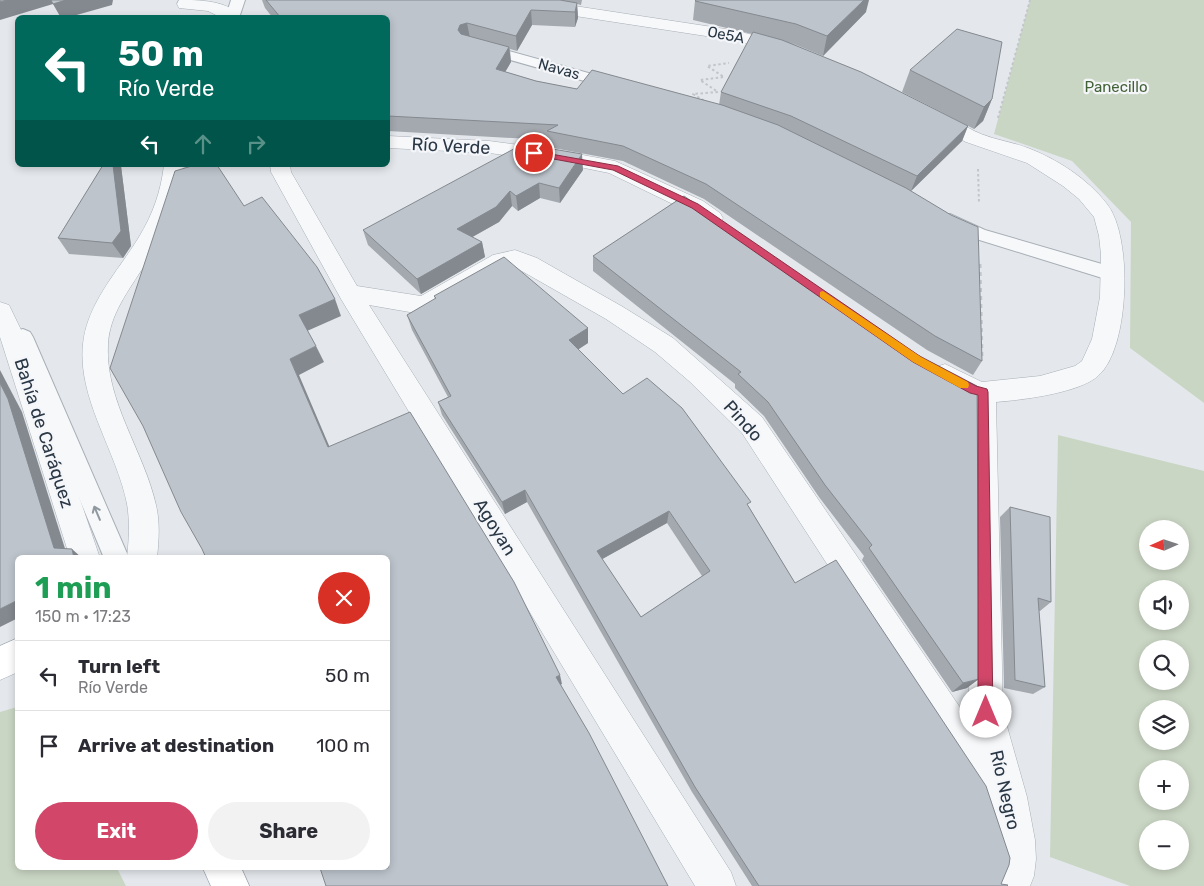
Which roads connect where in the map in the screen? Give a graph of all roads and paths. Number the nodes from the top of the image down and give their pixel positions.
1 (1030, 0) edge
2 (528, 4) edge
3 (182, 7) edge
4 (235, 11) edge
5 (470, 44) edge
6 (803, 56) edge
7 (724, 59) dead end
8 (632, 90) edge
9 (713, 107) edge
10 (914, 108) edge
11 (996, 124) dead end
12 (390, 142) edge
13 (174, 167) edge
14 (280, 167) edge
15 (936, 213) edge
16 (728, 229) edge
17 (1112, 274) junction
18 (349, 293) junction
19 (0, 311) edge
20 (6, 341) edge
21 (925, 364) edge
22 (983, 392) junction
23 (84, 555) edge
24 (115, 555) edge
25 (143, 555) edge
26 (15, 656) edge
27 (0, 664) edge
28 (1009, 797) junction
29 (224, 870) edge
30 (232, 886) edge
31 (717, 886) edge
32 (1008, 886) edge

1 - 11 path
2 - 6 street, Oe5A
3 - 4 street
5 - 8 lane, Navas
7 - 9 path
10 - 17 street
12 - 16 street, Río Verde
13 - 25 street
14 - 18 street, Agoyan
15 - 17 lane
17 - 22 street
18 - 28 street, Pindo
18 - 31 street, Agoyan
19 - 20 street, Bahía de Caráquez
20 - 23 street, Bahía de Caráquez
24 -> 20 lane
21 - 22 street
22 - 28 street, Río Negro
26 - 27 main road
28 - 32 street, Río Negro
29 - 30 main road

